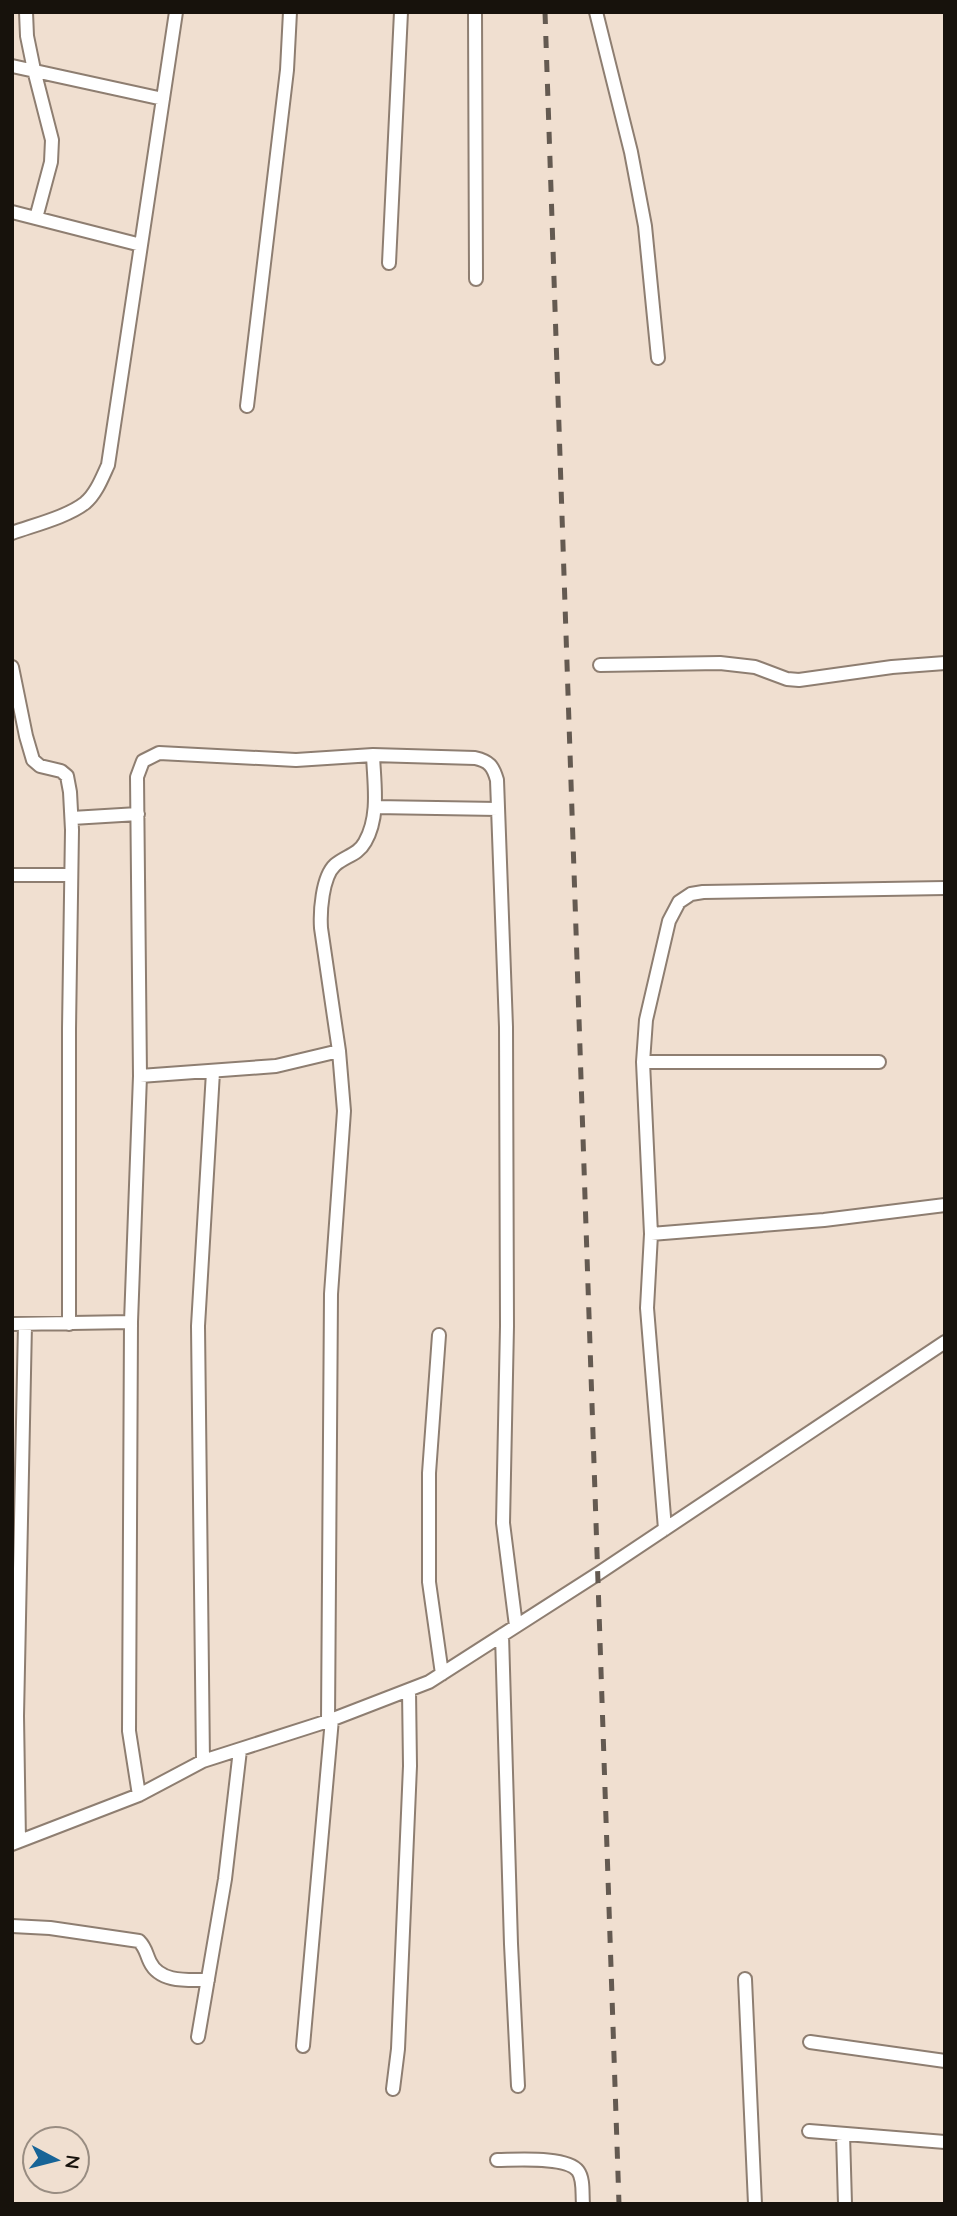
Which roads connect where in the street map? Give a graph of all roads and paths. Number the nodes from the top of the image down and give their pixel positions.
1 (26, 12) edge
2 (176, 12) edge
3 (290, 12) edge
4 (401, 12) edge
5 (475, 12) edge
6 (596, 12) edge
7 (12, 66) edge
8 (34, 70) junction
9 (163, 99) junction
10 (12, 212) edge
11 (36, 218) junction
12 (141, 245) junction
13 (389, 263) dead end
14 (476, 279) dead end
15 (658, 358) dead end
16 (247, 406) dead end
17 (12, 533) edge
18 (945, 663) edge
19 (600, 665) dead end
20 (12, 667) edge
21 (373, 755) junction
22 (375, 807) junction
23 (498, 809) junction
24 (138, 814) junction
25 (72, 818) junction
26 (12, 875) edge
27 (71, 875) junction
28 (945, 888) edge
29 (339, 1051) junction
30 (643, 1062) junction
31 (878, 1062) dead end
32 (213, 1072) junction
33 (140, 1076) junction
34 (945, 1205) edge
35 (650, 1234) junction
36 (131, 1322) junction
37 (19, 1324) edge
38 (69, 1324) junction
39 (439, 1335) dead end
40 (945, 1342) edge
41 (665, 1529) junction
42 (516, 1626) junction
43 (502, 1635) junction
44 (442, 1674) junction
45 (409, 1690) junction
46 (330, 1720) junction
47 (240, 1749) junction
48 (203, 1761) junction
49 (139, 1795) junction
50 (15, 1842) edge
51 (12, 1926) edge
52 (746, 1979) dead end
53 (208, 1980) junction
54 (198, 2037) dead end
55 (810, 2042) dead end
56 (303, 2046) dead end
57 (945, 2061) edge
58 (518, 2086) dead end
59 (393, 2089) dead end
60 (810, 2131) dead end
61 (843, 2134) junction
62 (945, 2142) edge
63 (497, 2160) dead end
64 (583, 2204) edge
65 (755, 2204) edge
66 (845, 2204) edge

1 - 8 street
2 - 9 street
3 - 16 street
4 - 13 street
5 - 14 street
6 - 15 street
7 - 8 street
8 - 9 street
8 - 11 street
9 - 12 street
10 - 11 street
11 - 12 street
12 - 17 street
18 - 19 street
20 - 25 street
21 - 22 street
21 - 23 street
21 - 24 street
22 - 23 street
22 - 29 street
23 - 42 street
24 - 25 street
24 - 33 street
25 - 27 street
26 - 27 street
27 - 38 street
28 - 30 street
29 - 32 street
29 - 46 street
30 - 31 street
30 - 35 street
32 - 33 street
32 - 48 street
33 - 36 street
34 - 35 street
35 - 41 street
36 - 38 street
36 - 49 street
37 - 38 street
37 - 50 street
39 - 44 street
40 - 41 street
41 - 42 street
42 - 43 street
43 - 44 street
43 - 58 street
44 - 45 street
45 - 46 street
45 - 59 street
46 - 47 street
46 - 56 street
47 - 48 street
47 - 53 street
48 - 49 street
49 - 50 street
51 - 53 street
52 - 65 street
53 - 54 street
55 - 57 street
60 - 61 street
61 - 62 street
61 - 66 street
63 - 64 street

